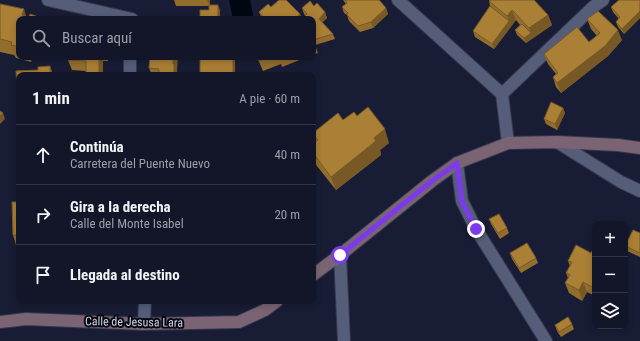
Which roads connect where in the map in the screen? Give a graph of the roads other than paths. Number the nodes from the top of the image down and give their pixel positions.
1 (48, 0) edge
2 (398, 0) edge
3 (595, 2) edge
4 (119, 16) edge
5 (130, 60) edge
6 (130, 72) edge
7 (502, 94) junction
8 (557, 142) junction
9 (508, 143) junction
10 (640, 148) edge
11 (457, 163) junction
12 (640, 191) edge
13 (340, 255) junction
14 (316, 273) edge
15 (145, 304) edge
16 (273, 304) edge
17 (0, 322) edge
18 (144, 324) junction
19 (344, 341) edge
20 (546, 341) edge

1 - 4 street
2 - 7 street
3 - 7 street
5 - 6 street
7 - 9 street
8 - 9 main road
8 - 10 main road
8 - 12 street
9 - 11 main road
11 - 13 main road
11 - 20 street
13 - 14 main road
13 - 19 street
15 - 18 street
16 - 18 main road, Calle de Jesusa Lara
17 - 18 main road, Calle de Jesusa Lara

